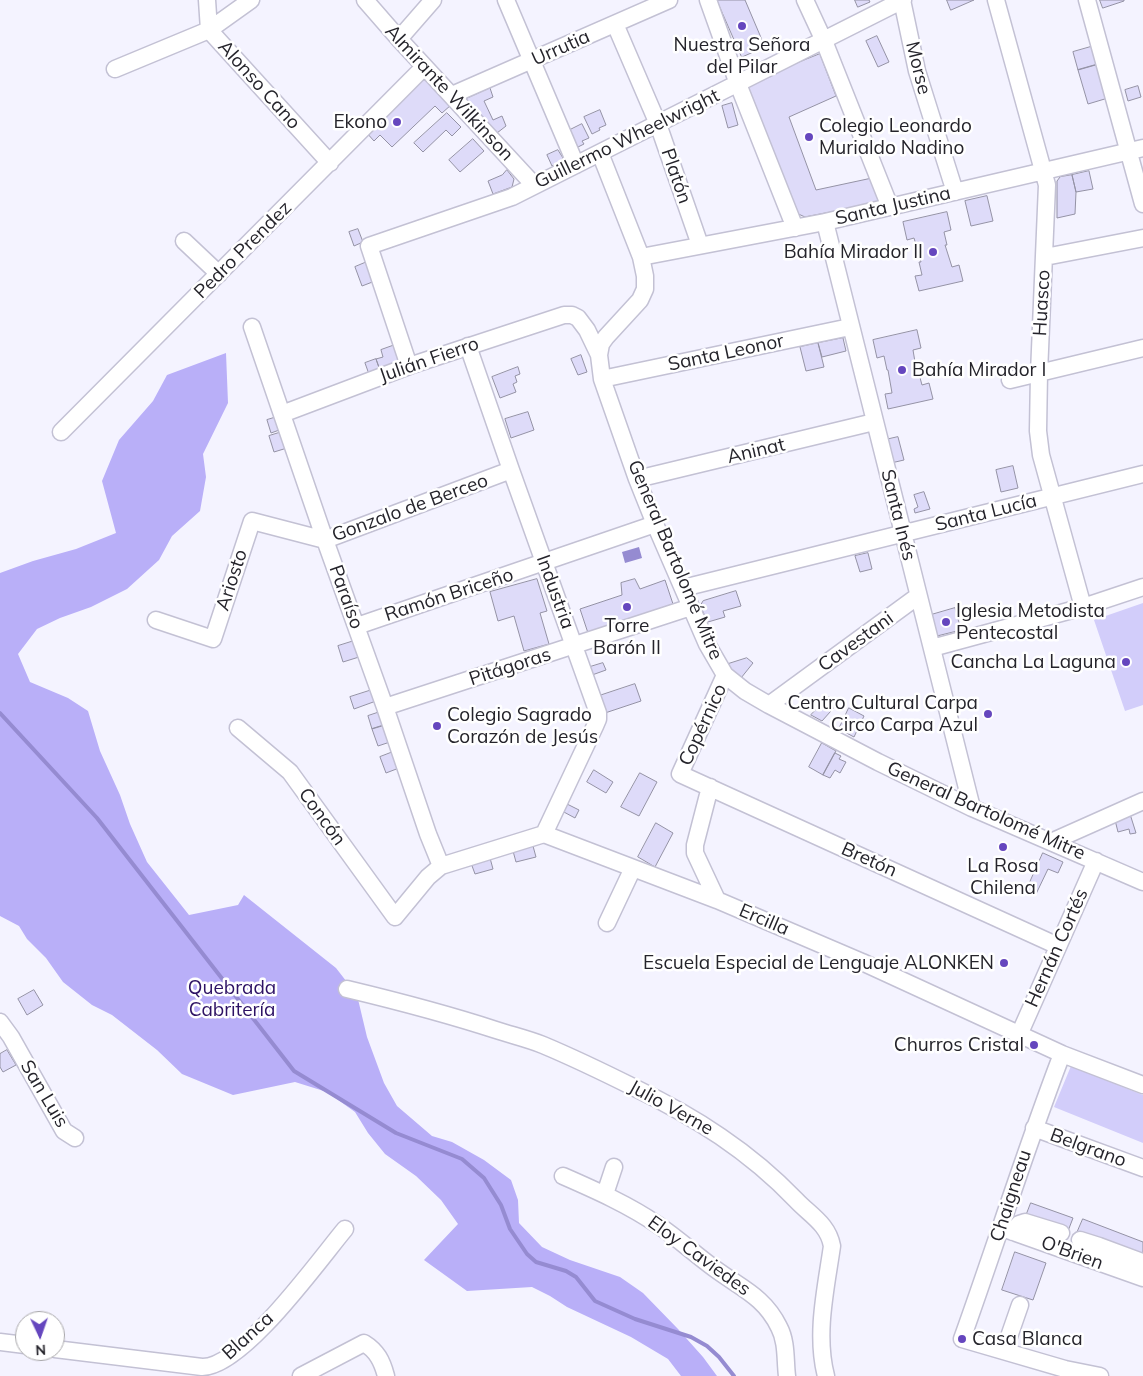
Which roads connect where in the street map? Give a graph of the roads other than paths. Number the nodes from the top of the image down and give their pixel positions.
1 (207, 0) edge
2 (251, 0) edge
3 (365, 0) edge
4 (433, 0) edge
5 (506, 0) edge
6 (669, 0) edge
7 (708, 0) edge
8 (805, 0) edge
9 (902, 0) edge
10 (996, 0) edge
11 (1087, 0) edge
12 (615, 24) junction
13 (209, 30) junction
14 (399, 39) junction
15 (824, 41) junction
16 (532, 60) junction
17 (424, 67) junction
18 (115, 69) dead end
19 (738, 84) junction
20 (452, 96) junction
21 (658, 124) junction
22 (1136, 150) edge
23 (600, 153) junction
24 (330, 163) junction
25 (576, 165) junction
26 (1043, 172) junction
27 (534, 185) junction
28 (955, 192) junction
29 (1143, 204) edge
30 (890, 207) junction
31 (824, 222) junction
32 (795, 228) junction
33 (1143, 238) edge
34 (184, 241) dead end
35 (700, 245) junction
36 (641, 257) junction
37 (1045, 257) junction
38 (219, 274) junction
39 (578, 318) joint
40 (252, 327) dead end
41 (850, 327) junction
42 (468, 346) junction
43 (1143, 348) edge
44 (599, 355) junction
45 (409, 366) junction
46 (1039, 373) junction
47 (602, 379) junction
48 (1010, 380) dead end
49 (282, 414) junction
50 (874, 422) junction
51 (61, 432) dead end
52 (511, 470) junction
53 (1143, 474) edge
54 (637, 479) junction
55 (1053, 496) junction
56 (252, 521) joint
57 (655, 524) junction
58 (902, 534) junction
59 (325, 540) junction
60 (544, 563) junction
61 (1143, 587) edge
62 (683, 588) junction
63 (918, 596) junction
64 (691, 607) junction
65 (1083, 607) junction
66 (156, 620) dead end
67 (357, 626) junction
68 (574, 646) junction
69 (932, 648) junction
70 (726, 675) junction
71 (769, 706) junction
72 (385, 707) junction
73 (238, 728) dead end
74 (680, 774) joint
75 (710, 787) junction
76 (1143, 801) edge
77 (972, 808) junction
78 (544, 834) junction
79 (1051, 842) junction
80 (1096, 861) junction
81 (441, 866) junction
82 (634, 868) junction
83 (1143, 882) edge
84 (717, 900) junction
85 (607, 923) dead end
86 (1058, 946) junction
87 (347, 988) dead end
88 (0, 1022) edge
89 (1019, 1035) junction
90 (5, 1040) edge
91 (1062, 1054) junction
92 (1143, 1085) edge
93 (1034, 1128) junction
94 (75, 1138) dead end
95 (614, 1167) dead end
96 (1143, 1168) edge
97 (563, 1176) dead end
98 (604, 1194) junction
99 (345, 1229) dead end
100 (1007, 1230) junction
101 (1061, 1233) dead end
102 (1080, 1240) dead end
103 (1097, 1254) junction
104 (1142, 1270) edge
105 (1020, 1305) dead end
106 (0, 1342) edge
107 (15, 1344) edge
108 (65, 1350) edge
109 (1004, 1351) junction
110 (301, 1376) edge
111 (386, 1376) edge
112 (787, 1376) edge
113 (826, 1376) edge
114 (1100, 1376) edge

1 - 13 street, Alonso Cano
2 - 13 street
3 - 14 street, Almirante Wilkinson
4 - 14 street
5 - 16 street
6 - 12 street, Urrutia
7 - 19 street
8 - 15 street
9 - 15 street, Guillermo Wheelwright
9 - 28 street, Morse
10 - 26 street, Huasco
11 - 22 street
12 - 16 street, Urrutia
12 - 21 street, Platón
13 - 18 street
13 - 24 street, Alonso Cano
14 - 17 street, Almirante Wilkinson
15 - 19 street, Guillermo Wheelwright
15 - 30 street
16 - 20 street, Urrutia
16 - 25 street
17 - 20 street, Almirante Wilkinson
17 - 24 street, Pedro Prendez
19 - 21 street, Guillermo Wheelwright
19 - 32 street
20 - 27 street, Almirante Wilkinson
21 - 23 street, Guillermo Wheelwright
21 - 35 street, Platón
22 - 26 street, Santa Justina
22 - 29 street
23 - 25 street, Guillermo Wheelwright
23 - 36 street
24 - 38 street, Pedro Prendez
25 - 27 street, Guillermo Wheelwright
26 - 28 street, Santa Justina
26 - 37 street, Huasco
27 - 45 street, Guillermo Wheelwright
28 - 30 street, Santa Justina
30 - 31 street, Santa Justina
31 - 32 street, Santa Justina
31 - 41 street, Santa Inés
32 - 35 street, Santa Justina
33 - 37 street
34 - 38 street
35 - 36 street, Santa Justina
36 - 44 street
37 - 46 street, Huasco
38 - 51 street, Pedro Prendez
39 - 42 street, Julián Fierro
39 - 44 street, General Bartolomé Mitre
40 - 49 street, Paraíso
41 - 47 street, Santa Leonor
41 - 50 street, Santa Inés
42 - 45 street, Julián Fierro
42 - 52 street, Industria
43 - 46 street
44 - 47 street, General Bartolomé Mitre
45 - 49 street, Julián Fierro
46 - 48 street
46 - 55 street, Huasco
47 - 54 street, General Bartolomé Mitre
49 - 59 street, Paraíso
50 - 54 street, Aninat
50 - 58 street, Santa Inés
52 - 59 street, Gonzalo de Berceo
52 - 60 street, Industria
53 - 55 street, Santa Lucía
54 - 57 street, General Bartolomé Mitre
55 - 58 street, Santa Lucía
55 - 65 street, Huasco
56 - 59 street, Gonzalo de Berceo
56 - 66 street, Ariosto
57 - 60 street, Ramón Briceño
57 - 62 street, General Bartolomé Mitre
58 - 62 street, Santa Lucía
58 - 63 street, Santa Inés
59 - 67 street, Paraíso
60 - 67 street, Ramón Briceño
60 - 68 street, Industria
61 - 65 street
62 - 64 street, General Bartolomé Mitre
63 - 69 street, Santa Inés
63 - 71 street, Cavestani
64 - 68 street, Pitágoras
64 - 70 street, General Bartolomé Mitre
65 - 69 street
67 - 72 street, Paraíso
68 - 72 street, Pitágoras
68 - 78 street, Industria
69 - 77 street, Santa Inés
70 - 71 street, General Bartolomé Mitre
70 - 74 street, Copérnico
71 - 77 street, General Bartolomé Mitre
72 - 81 street, Paraíso
73 - 81 street, Concón
74 - 75 street, Bretón
75 - 84 street, Copérnico
75 - 86 street, Bretón
76 - 79 street
77 - 79 street, General Bartolomé Mitre
78 - 81 street
78 - 82 street, Ercilla
79 - 80 street, General Bartolomé Mitre
80 - 83 street, General Bartolomé Mitre
80 - 86 street, Hernán Cortés
82 - 84 street, Ercilla
82 - 85 street
84 - 89 street, Ercilla
86 - 89 street, Hernán Cortés
87 - 113 street, Julio Verne
88 - 90 street, San Luis
89 - 91 street, Ercilla
90 - 94 street, San Luis
91 - 92 street, Ercilla
91 - 93 street, Chaigneau
93 - 96 street, Belgrano
93 - 100 street, Chaigneau
95 - 98 street
97 - 98 street, Eloy Caviedes
98 - 112 street, Eloy Caviedes
99 - 108 street, Blanca
100 - 101 street
100 - 103 street, O'Brien
100 - 109 street, Chaigneau
102 - 103 street
103 - 104 street, O'Brien
105 - 109 street
106 - 107 street
109 - 114 street
110 - 111 street

